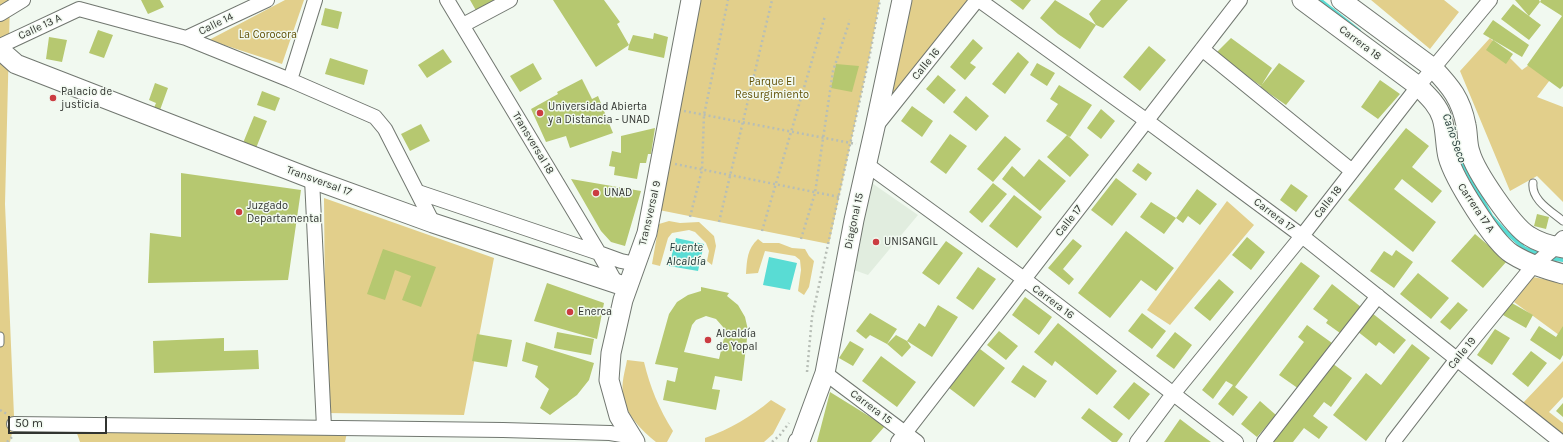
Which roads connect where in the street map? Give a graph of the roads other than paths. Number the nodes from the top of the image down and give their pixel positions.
1 (23, 0) edge
2 (267, 0) edge
3 (315, 0) edge
4 (447, 0) edge
5 (510, 0) edge
6 (691, 0) edge
7 (902, 0) edge
8 (978, 0) edge
9 (1240, 0) edge
10 (1302, 0) edge
11 (1341, 0) edge
12 (1490, 0) edge
13 (0, 14) edge
14 (463, 25) junction
15 (186, 38) junction
16 (0, 46) edge
17 (1202, 49) junction
18 (0, 50) edge
19 (8, 65) edge
20 (1432, 70) junction
21 (290, 80) junction
22 (1419, 85) junction
23 (1147, 121) junction
24 (876, 127) junction
25 (868, 156) junction
26 (1352, 171) junction
27 (312, 179) junction
28 (1533, 183) dead end
29 (418, 192) junction
30 (1563, 221) edge
31 (433, 223) junction
32 (1302, 236) junction
33 (1558, 246) edge
34 (599, 253) junction
35 (1535, 263) junction
36 (636, 264) junction
37 (1563, 274) edge
38 (1024, 280) junction
39 (622, 285) junction
40 (1378, 296) junction
41 (0, 336) edge
42 (0, 343) edge
43 (1457, 359) junction
44 (816, 372) junction
45 (1173, 394) junction
46 (14, 424) dead end
47 (324, 427) junction
48 (395, 435) edge
49 (901, 437) edge
50 (634, 440) edge
51 (799, 442) edge
52 (917, 442) edge
53 (1137, 442) edge
54 (1236, 442) edge
55 (1264, 442) edge
56 (1393, 442) edge
57 (1561, 442) edge

1 - 13 street
2 - 15 street, Calle 14
3 - 21 street
4 - 14 street, Transversal 18
5 - 14 street
6 - 36 street, Transversal 9
7 - 24 street, Diagonal 15
8 - 23 street, Carrera 17
8 - 24 street, Calle 16
9 - 17 street, Calle 17
10 - 22 street, Carrera 18
11 - 20 street, Carrera 18
12 - 20 street, Calle 18
14 - 34 street, Transversal 18
15 - 16 street, Calle 13 A
15 - 21 street
17 - 23 street, Calle 17
17 - 26 street
18 - 19 street, Transversal 17
19 - 27 street, Transversal 17
20 - 22 street, Calle 18
20 - 33 street, Carrera 17 A
21 - 29 street
22 - 26 street, Calle 18
22 - 35 street, Carrera 17 A
23 - 32 street, Carrera 17
23 - 38 street, Calle 17
24 - 25 street, Diagonal 15
25 - 38 street, Carrera 16
25 - 44 street, Diagonal 15
26 - 32 street, Calle 18
27 - 31 street, Transversal 17
27 - 47 street
28 - 30 lane
29 - 31 street
29 - 34 street
31 - 39 street, Transversal 17
32 - 40 street, Carrera 17
32 - 45 street, Calle 18
33 - 35 street, Calle 19
34 - 36 street
34 - 39 street, Transversal 18
35 - 37 street, Carrera 17 A
35 - 43 street, Calle 19
36 - 39 street, Transversal 9
38 - 45 street, Carrera 16
38 - 49 street, Calle 17
39 - 50 street, Transversal 9
40 - 43 street, Carrera 17
40 - 55 street
41 - 42 lane
43 - 56 street, Calle 19
43 - 57 street, Carrera 17
44 - 49 street, Carrera 15
44 - 51 street, Diagonal 15
45 - 53 street, Calle 18
45 - 54 street, Carrera 16
46 - 47 street
47 - 48 street
48 - 50 street
49 - 52 street, Carrera 15

